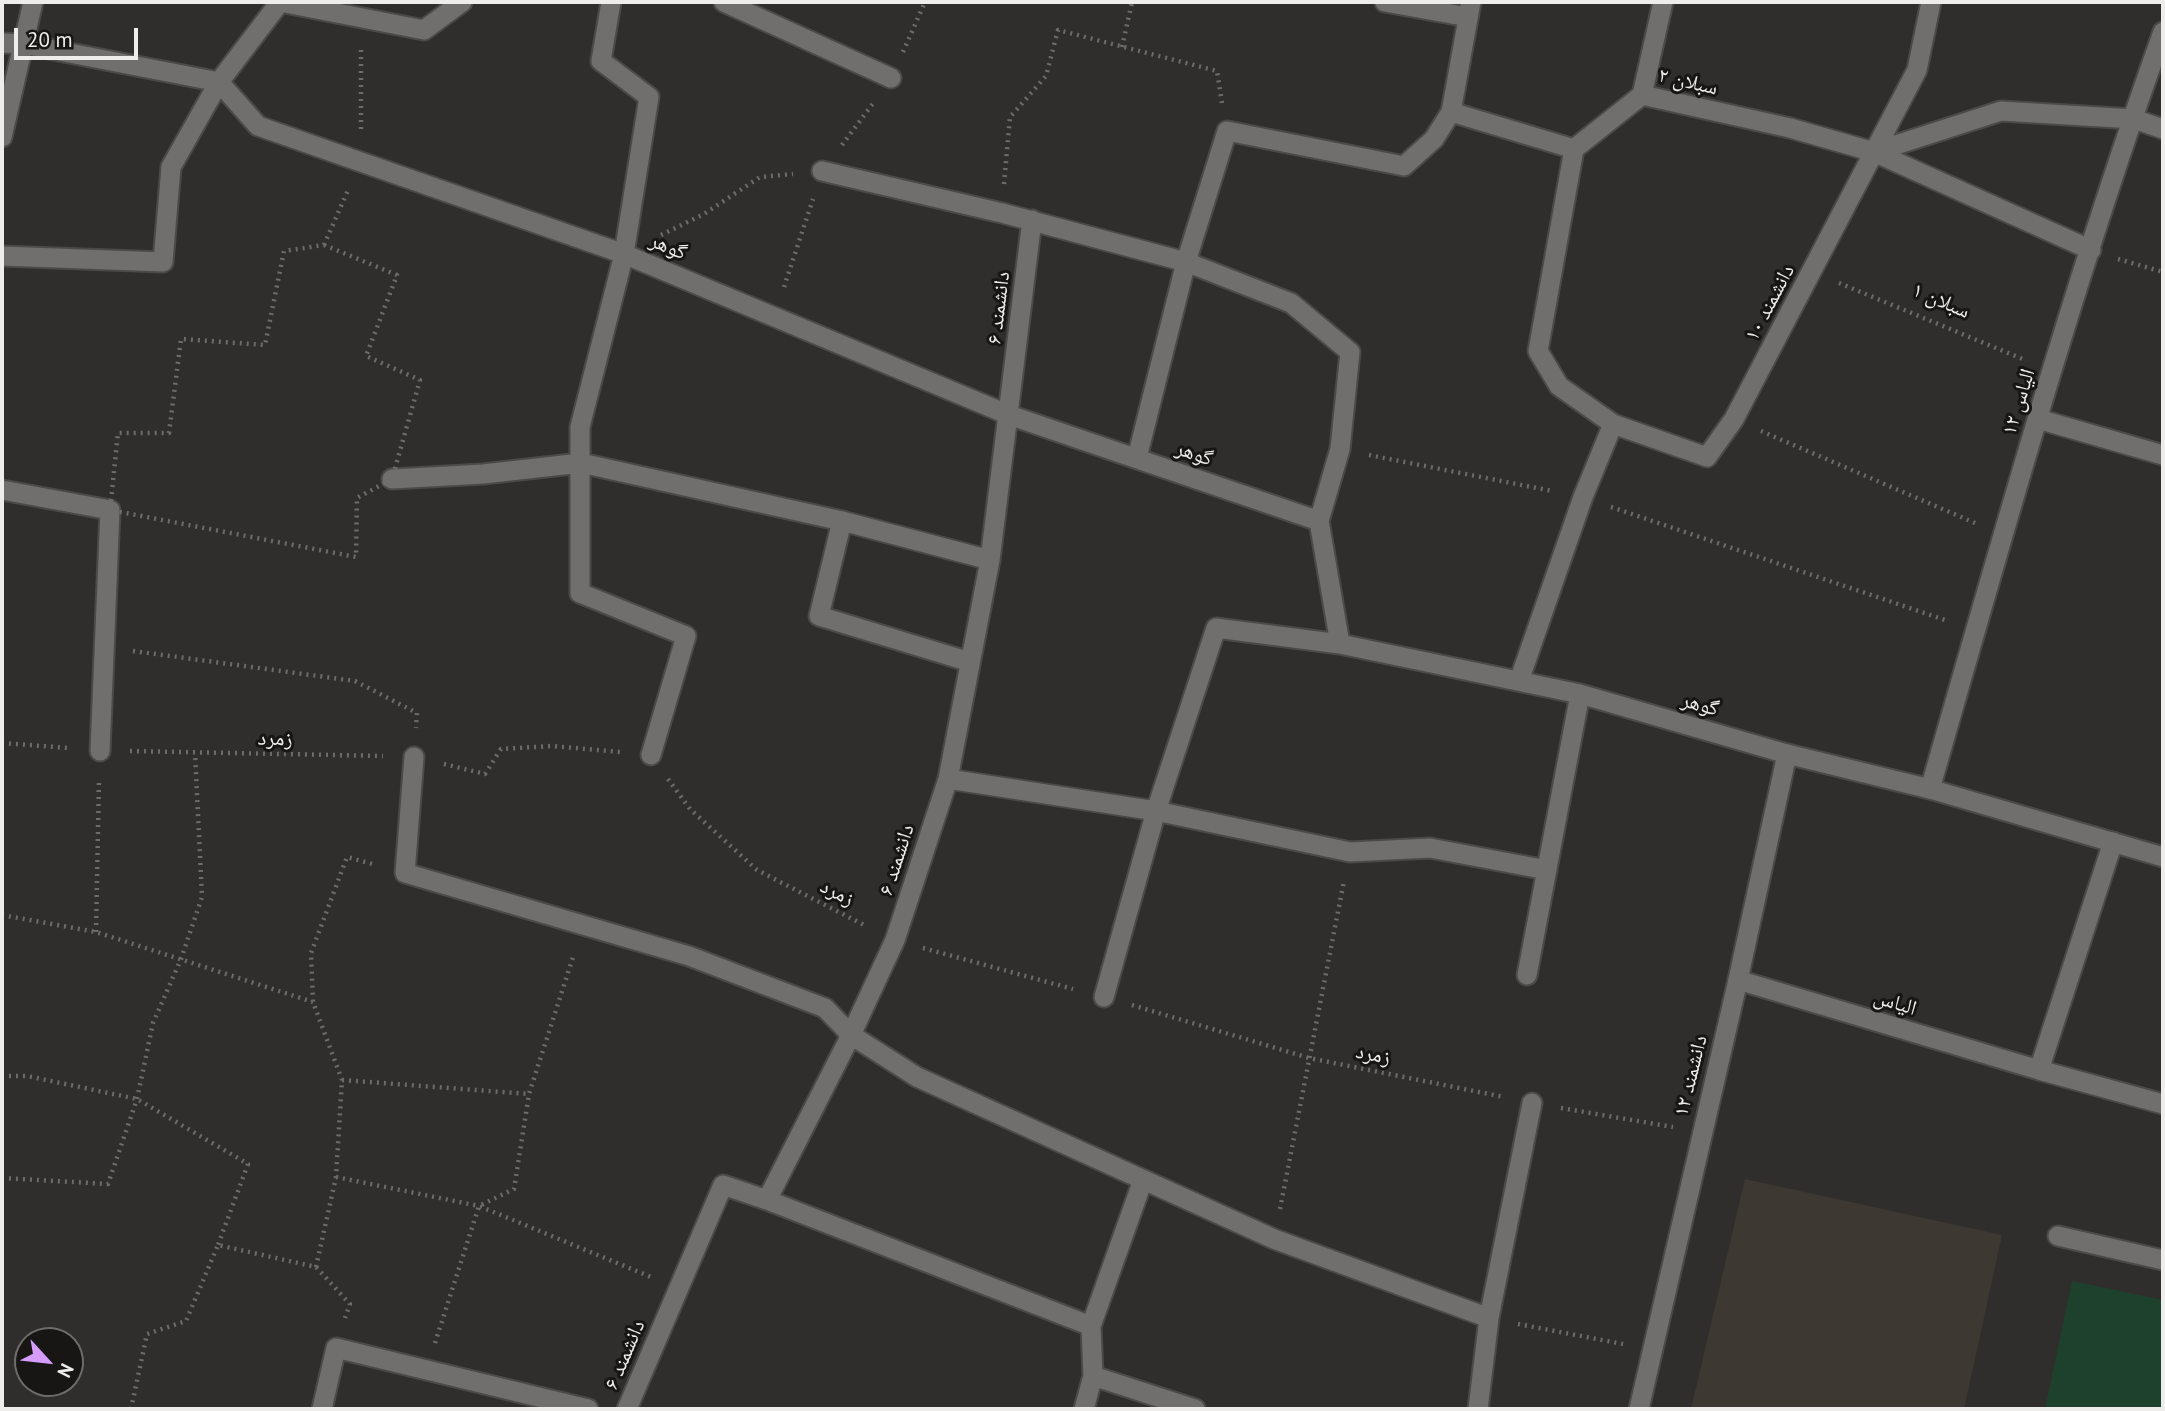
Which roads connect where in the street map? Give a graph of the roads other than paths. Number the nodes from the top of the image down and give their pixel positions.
1 (33, 2) edge
2 (280, 2) edge
3 (462, 2) edge
4 (611, 2) edge
5 (724, 2) edge
6 (1385, 2) edge
7 (1663, 2) edge
8 (1931, 2) edge
9 (1469, 9) edge
10 (2163, 32) edge
11 (2, 43) edge
12 (23, 44) junction
13 (891, 78) dead end
14 (219, 82) junction
15 (1642, 94) junction
16 (1451, 112) junction
17 (2133, 119) junction
18 (2163, 128) edge
19 (2, 137) edge
20 (1574, 149) junction
21 (1874, 152) junction
22 (822, 171) road end
23 (1032, 220) junction
24 (2091, 250) junction
25 (624, 254) junction
26 (2, 256) edge
27 (1186, 262) junction
28 (1009, 415) junction
29 (2038, 419) junction
30 (1613, 424) junction
31 (2163, 455) edge
32 (1137, 458) junction
33 (581, 463) junction
34 (392, 479) road end
35 (2, 490) edge
36 (842, 521) junction
37 (1319, 521) junction
38 (990, 560) junction
39 (1340, 644) junction
40 (970, 662) junction
41 (1519, 681) junction
42 (1580, 694) junction
43 (100, 751) road end
44 (1787, 754) junction
45 (651, 755) road end
46 (414, 757) road end
47 (948, 779) junction
48 (1930, 789) junction
49 (1156, 811) junction
50 (2113, 842) junction
51 (2163, 857) edge
52 (1547, 870) junction
53 (1527, 975) dead end
54 (1738, 980) junction
55 (1104, 997) road end
56 (851, 1035) junction
57 (2039, 1070) junction
58 (1532, 1103) road end
59 (2163, 1104) edge
60 (1143, 1180) junction
61 (768, 1200) junction
62 (2059, 1236) dead end
63 (2163, 1260) edge
64 (1489, 1318) junction
65 (1091, 1326) junction
66 (1093, 1376) junction
67 (562, 1405) edge
68 (322, 1409) edge
69 (588, 1409) edge
70 (627, 1409) edge
71 (1084, 1409) edge
72 (1195, 1409) edge
73 (1478, 1409) edge
74 (1639, 1409) edge

1 - 12 street
2 - 3 street
2 - 14 street
4 - 25 street
5 - 13 street
6 - 9 street
7 - 15 street
8 - 21 street, دانشمند ۱۰
9 - 16 street
10 - 17 street, الیاس ۱۲
11 - 12 street
12 - 14 street
12 - 19 street
14 - 25 street, گوهر
14 - 26 street
15 - 20 street, سبلان ۲
15 - 21 street, سبلان ۲
16 - 20 street
16 - 27 street
17 - 18 street
17 - 21 street
17 - 24 street, الیاس ۱۲
20 - 30 street
21 - 24 street, سبلان ۲
21 - 30 street, دانشمند ۱۰
22 - 23 street
23 - 27 street
23 - 28 street, دانشمند ۶
24 - 29 street, الیاس ۱۲
25 - 28 street, گوهر
25 - 33 street
27 - 32 street
27 - 37 street
28 - 32 street, گوهر
28 - 38 street, دانشمند ۶
29 - 31 street
29 - 48 street, الیاس ۱۲
30 - 41 street
32 - 37 street, گوهر
33 - 34 street
33 - 36 street
33 - 45 street
35 - 43 street
36 - 38 street
36 - 40 street
37 - 39 street
38 - 40 street, دانشمند ۶
39 - 41 street, گوهر
39 - 49 street, گوهر
40 - 47 street, دانشمند ۶
41 - 42 street, گوهر
42 - 44 street, گوهر
42 - 52 street
44 - 48 street, گوهر
44 - 54 street, دانشمند ۱۲
46 - 56 street
47 - 49 street
47 - 56 street, دانشمند ۶
48 - 50 street, گوهر
49 - 52 street
49 - 55 street
50 - 51 street, گوهر
50 - 57 street
52 - 53 street
54 - 57 street, الیاس
54 - 74 street, دانشمند ۱۲
56 - 60 street
56 - 61 street, دانشمند ۶
57 - 59 street, الیاس
58 - 64 street
60 - 64 street
60 - 65 street
61 - 65 street
61 - 70 street, دانشمند ۶
62 - 63 street
64 - 73 street
65 - 66 street
66 - 71 street
66 - 72 street
67 - 68 street, دانشمند ۶
67 - 69 street, دانشمند ۶

